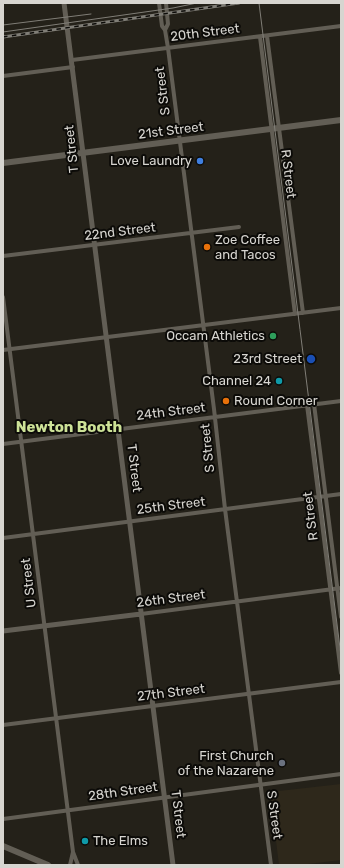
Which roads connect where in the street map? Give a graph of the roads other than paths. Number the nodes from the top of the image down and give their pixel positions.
1 (64, 3) edge
2 (159, 3) edge
3 (166, 3) edge
4 (341, 26) edge
5 (165, 30) junction
6 (268, 36) junction
7 (260, 37) junction
8 (168, 48) junction
9 (72, 60) junction
10 (73, 67) junction
11 (3, 76) edge
12 (341, 120) edge
13 (279, 128) junction
14 (272, 129) junction
15 (179, 141) junction
16 (83, 153) junction
17 (3, 163) edge
18 (239, 227) dead end
19 (191, 233) junction
20 (94, 245) junction
21 (3, 256) edge
22 (3, 297) edge
23 (341, 308) edge
24 (303, 313) junction
25 (296, 314) junction
26 (203, 325) junction
27 (106, 337) junction
28 (10, 349) junction
29 (3, 350) edge
30 (341, 400) edge
31 (314, 404) junction
32 (307, 405) junction
33 (214, 417) junction
34 (118, 429) junction
35 (21, 441) junction
36 (3, 444) edge
37 (341, 494) edge
38 (326, 496) junction
39 (319, 497) junction
40 (225, 509) junction
41 (129, 522) junction
42 (33, 534) junction
43 (3, 538) edge
44 (339, 588) edge
45 (330, 589) junction
46 (238, 601) junction
47 (141, 614) junction
48 (341, 618) edge
49 (44, 626) junction
50 (3, 631) edge
51 (341, 673) edge
52 (341, 682) edge
53 (249, 694) junction
54 (153, 706) junction
55 (56, 718) junction
56 (3, 725) edge
57 (341, 774) edge
58 (260, 785) junction
59 (164, 797) junction
60 (68, 810) junction
61 (3, 819) edge
62 (3, 846) edge
63 (73, 852) junction
64 (48, 865) edge
65 (70, 865) edge
66 (78, 865) edge
67 (173, 865) edge
68 (271, 865) edge

1 - 9 street, T Street
2 - 5 street, S Street
3 - 5 street, S Street
4 - 6 street, 20th Street
5 - 8 street, S Street
6 - 7 street, 20th Street
6 - 13 street, R Street
7 - 8 street, 20th Street
7 - 14 street, R Street
8 - 9 street, 20th Street
8 - 15 street, S Street
9 - 10 street, T Street
10 - 11 street
10 - 16 street, T Street
12 - 13 main road, 21st Street
13 - 14 main road, 21st Street
13 - 24 street, R Street
14 - 15 main road, 21st Street
14 - 25 street, R Street
15 - 16 main road, 21st Street
15 - 19 street, S Street
16 - 17 main road, 21st Street
16 - 20 street, T Street
18 - 19 street, 22nd Street
19 - 20 street, 22nd Street
19 - 26 street, S Street
20 - 21 street, 22nd Street
20 - 27 street, T Street
22 - 28 street, U Street
23 - 24 street
24 - 25 street
25 - 26 street
26 - 27 street
26 - 33 street, S Street
27 - 28 street
27 - 34 street, T Street
28 - 29 street
28 - 35 street, U Street
30 - 31 street, 24th Street
31 - 32 street, 24th Street
31 - 38 street, R Street
32 - 33 street, 24th Street
32 - 39 street, R Street
33 - 34 street, 24th Street
33 - 40 street, S Street
34 - 35 street, 24th Street
34 - 41 street, T Street
35 - 36 street, 24th Street
35 - 42 street, U Street
37 - 38 street, 25th Street
38 - 39 street, 25th Street
38 - 44 street, R Street
39 - 40 street, 25th Street
39 - 45 street, R Street
40 - 41 street, 25th Street
40 - 46 street, S Street
41 - 42 street, 25th Street
41 - 47 street, T Street
42 - 43 street, 25th Street
42 - 49 street, U Street
44 - 45 street, 26th Street
44 - 48 street, R Street
45 - 46 street, 26th Street
45 - 51 street, R Street
46 - 47 street, 26th Street
46 - 53 street, S Street
47 - 49 street, 26th Street
47 - 54 street, T Street
49 - 50 street, 26th Street
49 - 55 street, U Street
52 - 53 street, 27th Street
53 - 54 street, 27th Street
53 - 58 street, S Street
54 - 55 street, 27th Street
54 - 59 street, T Street
55 - 56 street, 27th Street
55 - 60 street, U Street
57 - 58 street, 28th Street
58 - 59 street, 28th Street
58 - 68 street, S Street
59 - 60 street, 28th Street
59 - 67 street, T Street
60 - 61 street, 28th Street
60 - 63 street, U Street
62 - 64 main road
63 - 65 street
63 - 66 street, U Street

